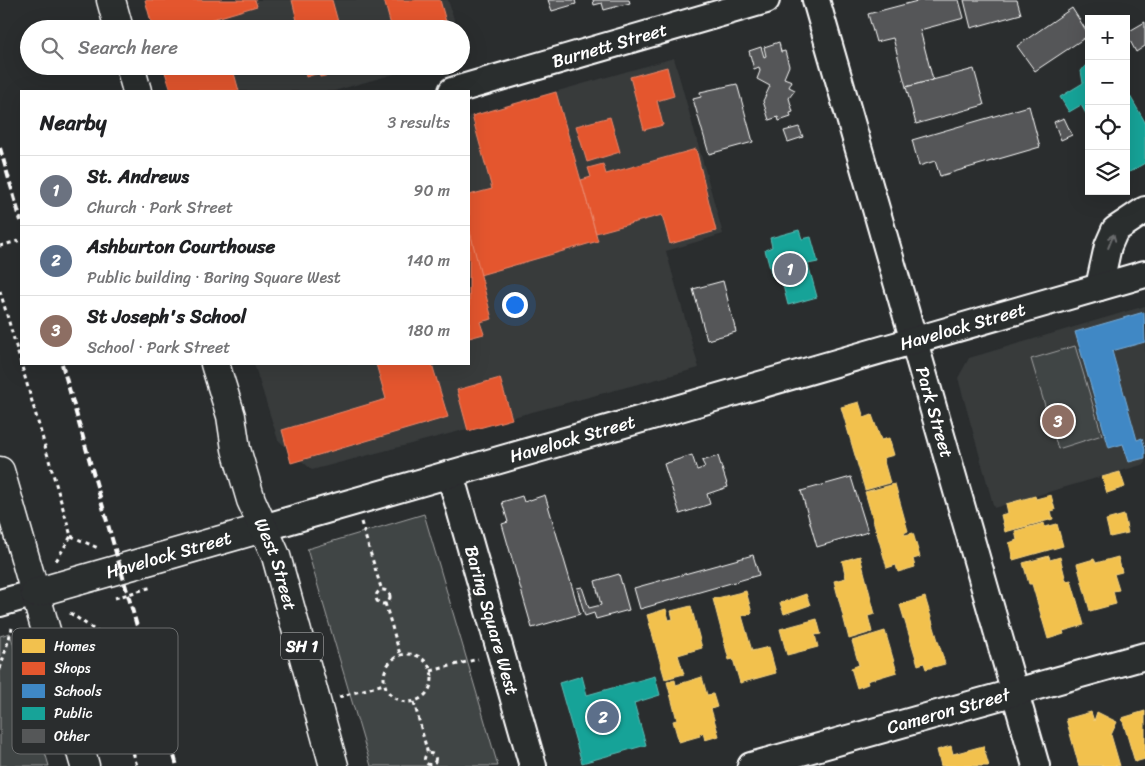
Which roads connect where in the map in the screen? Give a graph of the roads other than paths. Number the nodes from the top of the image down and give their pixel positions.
1 (111, 0) edge
2 (766, 0) edge
3 (816, 0) edge
4 (117, 20) edge
5 (133, 75) edge
6 (137, 90) edge
7 (455, 90) edge
8 (1145, 210) edge
9 (1145, 274) edge
10 (1098, 287) junction
11 (914, 340) junction
12 (215, 365) edge
13 (0, 471) edge
14 (450, 474) junction
15 (264, 528) junction
16 (35, 593) junction
17 (0, 603) edge
18 (45, 628) edge
19 (1145, 656) edge
20 (1015, 693) junction
21 (334, 766) edge
22 (533, 766) edge
23 (751, 766) edge
24 (1036, 766) edge

1 - 4 main road
2 - 7 street, Burnett Street
3 - 11 street, Park Street
5 - 6 main road
10 -> 8 street
9 - 10 street, Havelock Street
10 - 11 street, Havelock Street
11 - 14 street, Havelock Street
11 - 20 street, Park Street
12 - 15 main road, West Street / SH 1
13 - 16 main road
14 - 15 street, Havelock Street
14 - 22 street, Baring Square West
15 - 16 main road, Havelock Street
15 - 21 main road, West Street / SH 1
16 - 17 street, Havelock Street
16 - 18 main road
19 - 20 street, Cameron Street
20 - 23 street, Cameron Street
20 - 24 street, Park Street

